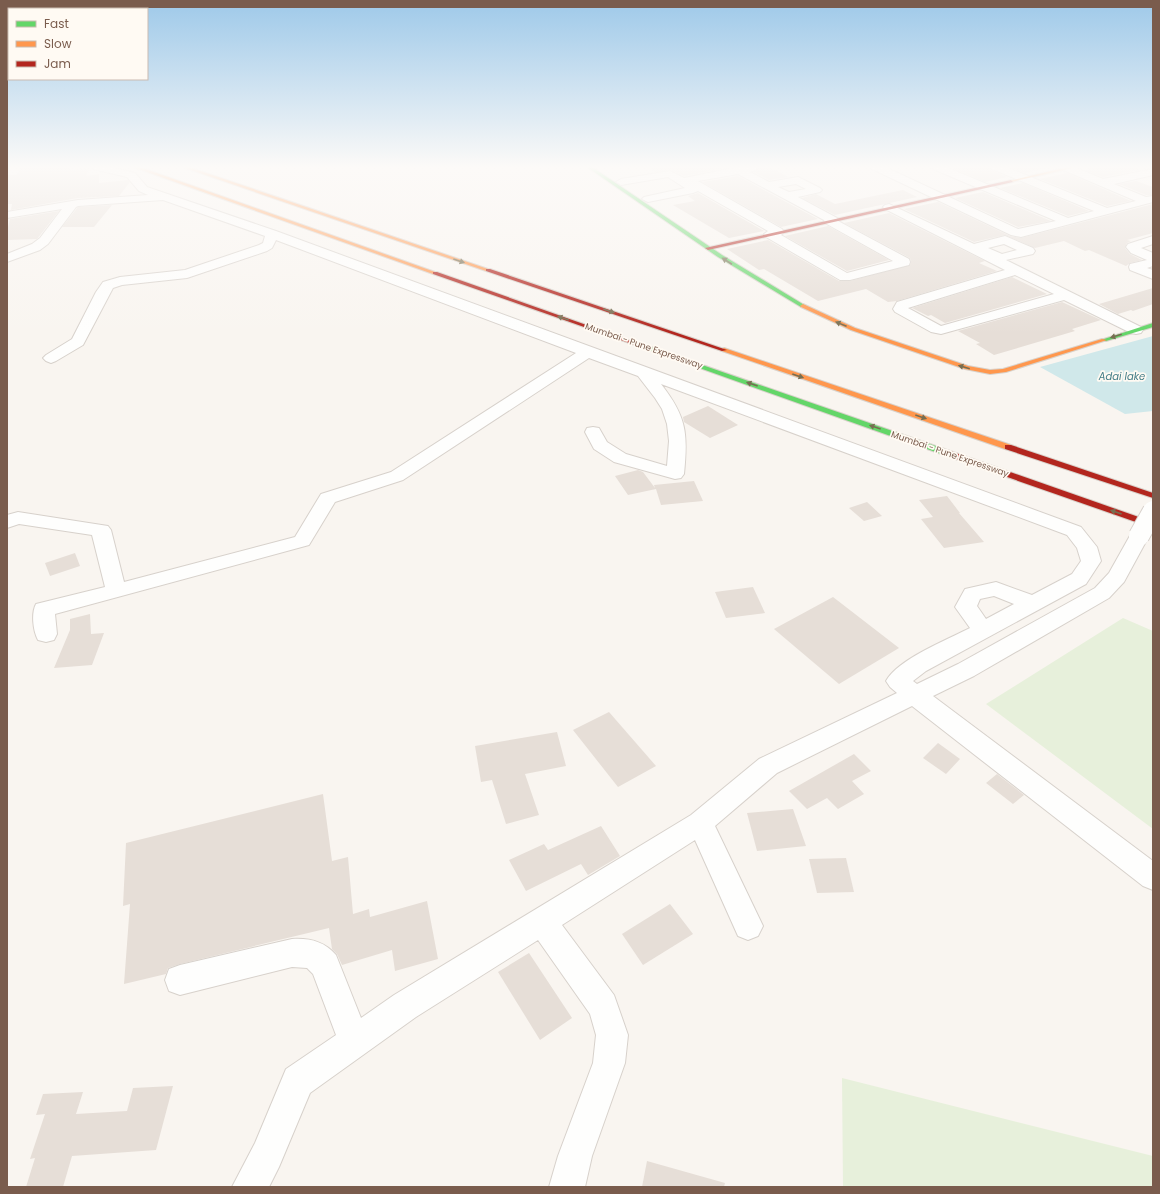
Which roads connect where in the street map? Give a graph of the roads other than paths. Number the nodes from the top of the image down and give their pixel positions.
1 (57, 223) edge
2 (240, 223) edge
3 (289, 223) edge
4 (348, 223) edge
5 (671, 223) edge
6 (685, 223) edge
7 (757, 223) edge
8 (823, 223) edge
9 (834, 223) edge
10 (921, 223) edge
11 (996, 223) edge
12 (1059, 223) edge
13 (774, 233) junction
14 (272, 234) junction
15 (1153, 240) edge
16 (720, 245) junction
17 (708, 248) junction
18 (7, 258) edge
19 (1152, 264) edge
20 (1019, 275) junction
21 (984, 281) junction
22 (1002, 289) dead end
23 (1066, 295) junction
24 (1123, 324) junction
25 (1137, 324) junction
26 (1153, 325) edge
27 (1108, 328) dead end
28 (588, 352) junction
29 (51, 358) dead end
30 (1002, 361) dead end
31 (644, 373) junction
32 (593, 432) dead end
33 (1153, 496) edge
34 (1153, 511) edge
35 (7, 522) edge
36 (1146, 530) edge
37 (116, 591) junction
38 (1033, 604) junction
39 (983, 630) junction
40 (46, 634) dead end
41 (914, 695) junction
42 (700, 823) junction
43 (1153, 878) edge
44 (542, 921) junction
45 (748, 926) dead end
46 (180, 980) dead end
47 (354, 1041) junction
48 (250, 1187) edge
49 (567, 1187) edge

1 - 18 street
2 - 14 street
36 -> 3 main road, Mumbai - Pune Expressway
4 -> 33 main road, Mumbai - Pune Expressway
5 - 17 main road
6 - 16 main road
7 - 13 street
8 - 13 main road
9 - 13 street
10 - 20 street
11 - 12 street
13 - 16 main road
14 - 28 street
14 - 29 street
15 - 19 street
16 - 17 main road
16 - 30 main road
25 -> 17 main road
20 - 21 street
20 - 23 street
21 - 22 street
21 - 23 street
23 - 24 street
24 - 25 street
24 - 27 main road
25 - 26 main road
28 - 31 street
28 - 37 street
31 - 32 street
31 - 38 street
34 - 36 street, bridge
35 - 37 street
36 - 41 street
37 - 40 street
38 - 39 street
38 - 39 street
39 - 41 street
41 - 42 street
41 - 43 street
42 - 44 street
42 - 45 street
44 - 47 street
44 - 49 street
46 - 47 street
47 - 48 street

